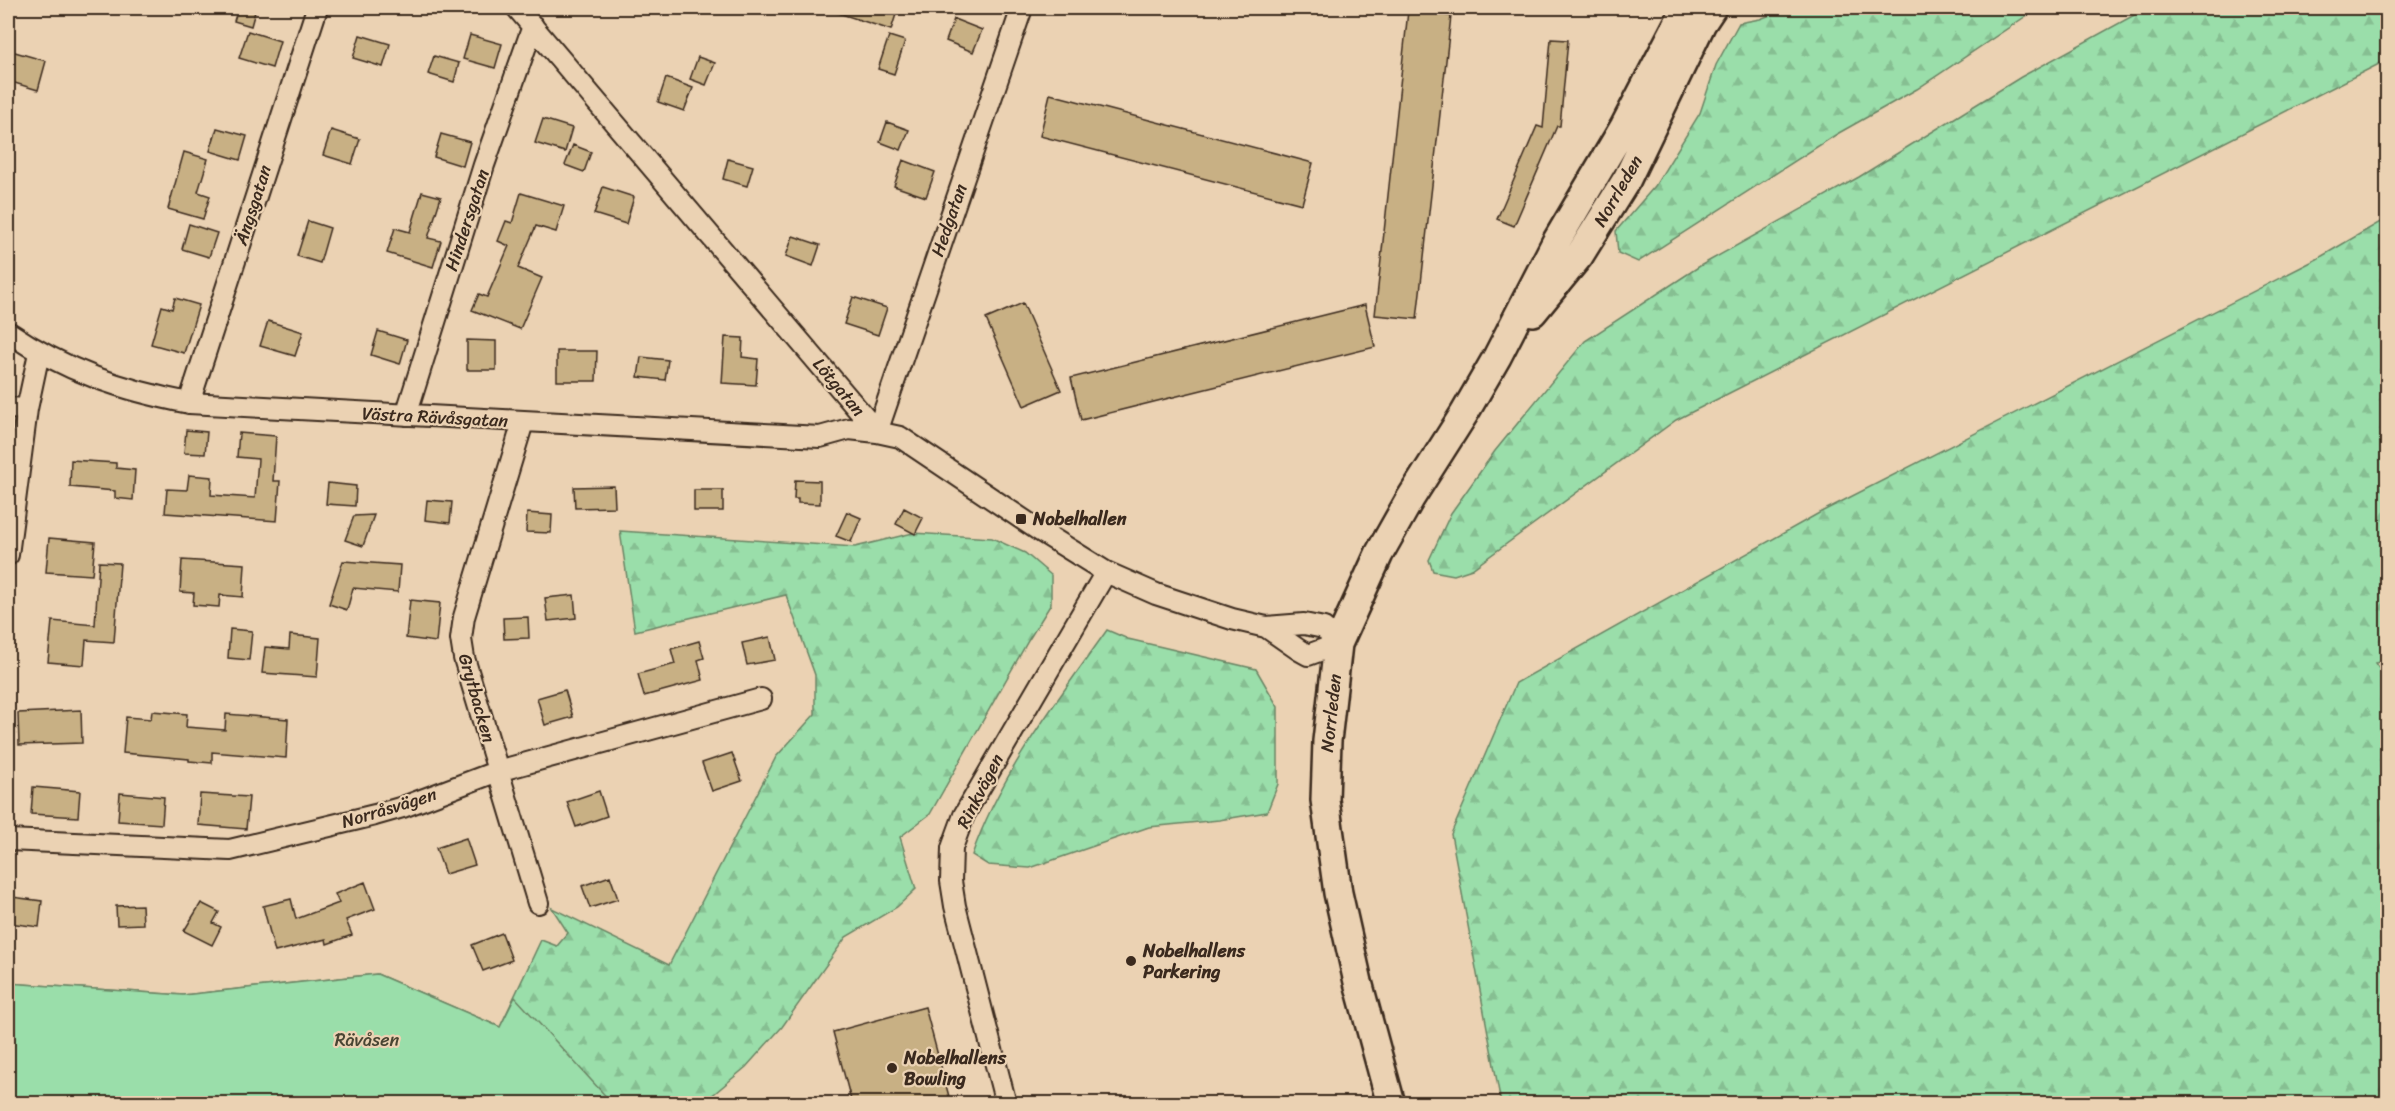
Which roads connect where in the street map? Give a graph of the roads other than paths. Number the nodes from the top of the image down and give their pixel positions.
1 (317, 8) edge
2 (517, 8) edge
3 (1022, 8) edge
4 (1686, 8) edge
5 (1712, 8) edge
6 (533, 26) junction
7 (8, 332) edge
8 (39, 353) junction
9 (1497, 357) junction
10 (189, 403) junction
11 (8, 408) edge
12 (27, 410) junction
13 (406, 415) junction
14 (523, 422) junction
15 (877, 432) junction
16 (8, 555) edge
17 (1106, 572) junction
18 (1266, 627) junction
19 (1338, 644) junction
20 (761, 699) dead end
21 (498, 771) junction
22 (8, 840) edge
23 (538, 903) dead end
24 (1006, 1104) edge
25 (1391, 1104) edge

1 - 10 street, Ängsgatan
2 - 6 street, Lötgatan
3 - 15 street, Hedgatan
4 - 9 street, Norrleden
5 - 9 street, Norrleden
6 - 13 street, Hindersgatan
6 - 15 street, Lötgatan
7 - 8 street, Västra Rävåsgatan
8 - 10 street, Västra Rävåsgatan
8 - 12 street
9 - 19 street, Norrleden
10 - 13 street, Västra Rävåsgatan
11 - 12 street
12 - 16 street
13 - 14 street, Västra Rävåsgatan
14 - 15 street, Västra Rävåsgatan
14 - 21 street, Grytbacken
15 - 17 street, Lötgatan
17 - 18 street, Lötgatan
17 - 24 street, Rinkvägen
18 - 19 street, Lötgatan
18 - 19 street, Lötgatan
19 - 25 street, Norrleden
20 - 21 street, Norråsvägen
21 - 22 street, Norråsvägen
21 - 23 street, Grytbacken

